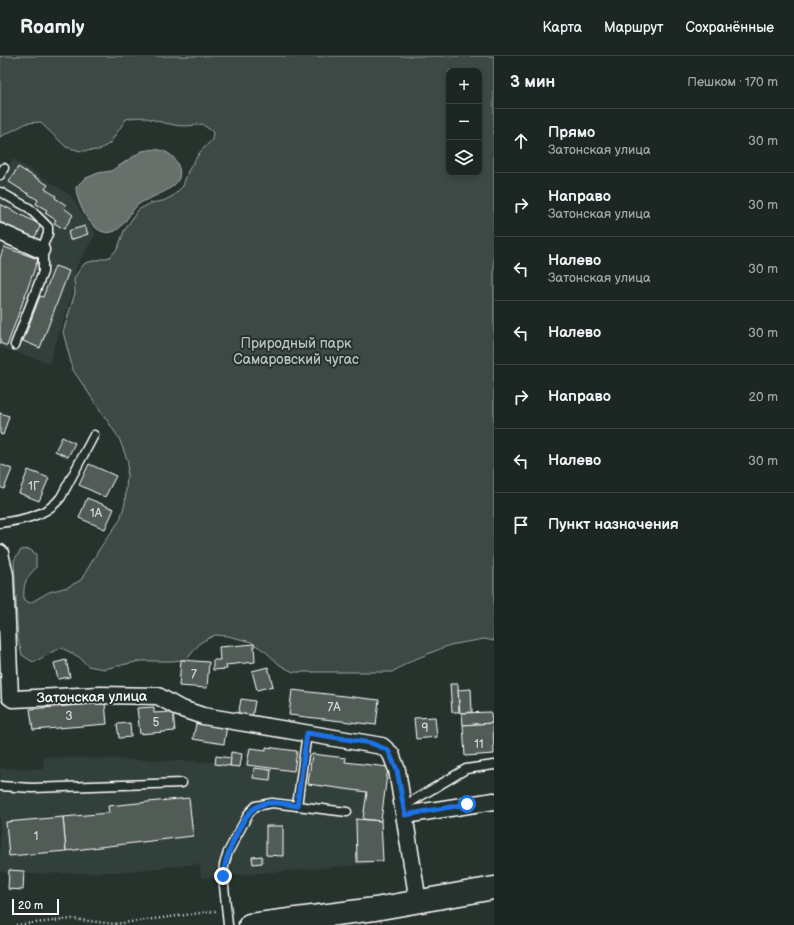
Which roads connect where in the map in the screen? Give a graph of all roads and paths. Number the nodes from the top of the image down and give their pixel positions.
1 (0, 192) edge
2 (1, 236) edge
3 (41, 250) junction
4 (16, 345) dead end
5 (94, 436) dead end
6 (0, 523) edge
7 (0, 553) edge
8 (307, 733) junction
9 (494, 765) edge
10 (182, 783) dead end
11 (0, 786) edge
12 (494, 801) edge
13 (297, 806) junction
14 (405, 810) junction
15 (347, 812) dead end
16 (494, 888) edge
17 (418, 902) junction
18 (226, 910) junction
19 (16, 925) edge
20 (228, 925) edge
21 (250, 925) edge

1 - 3 lane
2 - 3 street
3 - 4 lane
5 - 6 lane
7 - 8 street, Затонская улица
8 - 13 lane
8 - 14 street, Затонская улица
9 - 14 lane
10 - 11 lane
12 - 14 street
13 - 15 lane
13 - 18 lane
14 - 17 street, Затонская улица
16 - 17 highway
17 - 21 highway
18 - 19 path
18 - 20 lane

